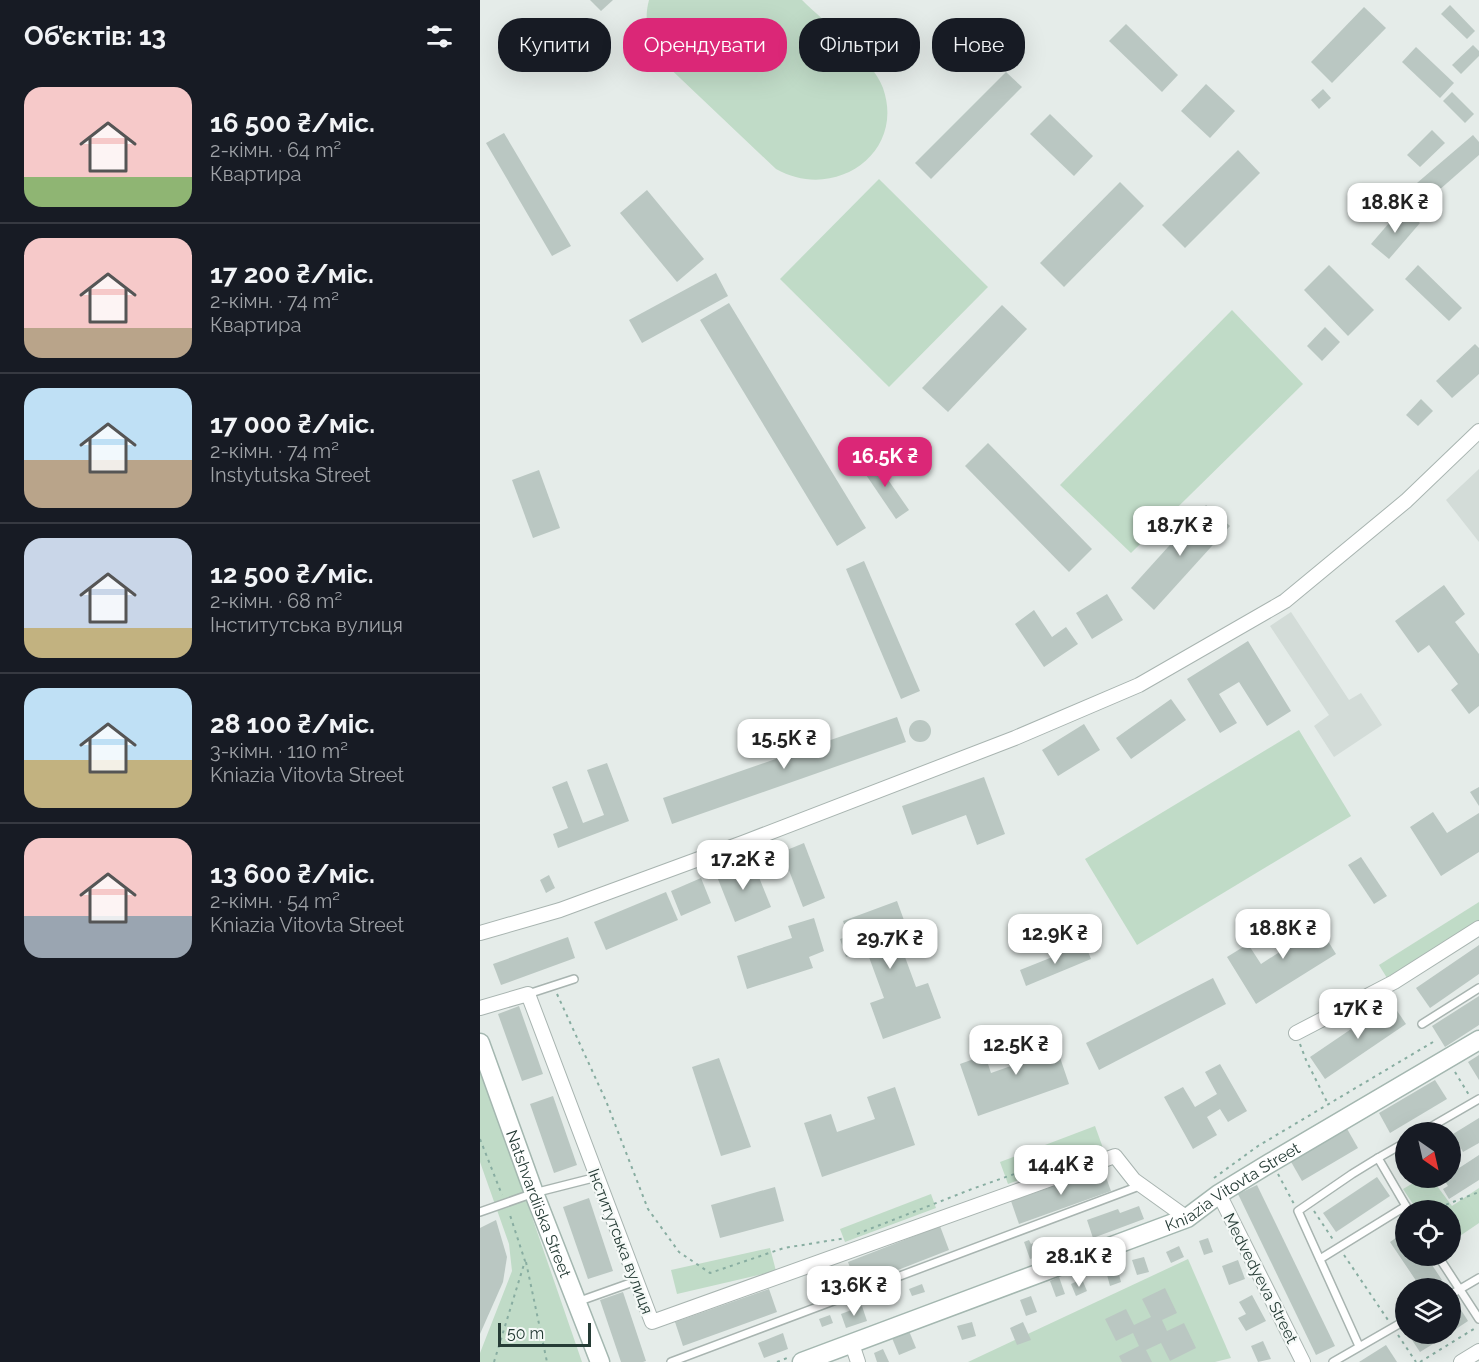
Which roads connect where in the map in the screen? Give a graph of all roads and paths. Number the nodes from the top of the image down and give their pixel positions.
1 (1479, 430) edge
2 (1479, 928) edge
3 (480, 933) edge
4 (574, 979) dead end
5 (553, 986) junction
6 (1479, 988) edge
7 (528, 994) junction
8 (480, 1008) edge
9 (1422, 1024) dead end
10 (1296, 1033) joint
11 (1479, 1041) edge
12 (1433, 1042) dead end
13 (480, 1043) edge
14 (1452, 1067) dead end
15 (1476, 1100) edge
16 (1328, 1104) junction
17 (1439, 1122) edge
18 (480, 1139) edge
19 (1395, 1148) edge
20 (1075, 1157) dead end
21 (1378, 1158) junction
22 (1272, 1162) junction
23 (597, 1177) junction
24 (1142, 1185) junction
25 (1217, 1186) junction
26 (1479, 1192) edge
27 (534, 1193) junction
28 (1403, 1200) edge
29 (1458, 1200) edge
30 (506, 1203) junction
31 (1309, 1204) junction
32 (1298, 1211) junction
33 (480, 1212) edge
34 (1395, 1215) edge
35 (1187, 1218) junction
36 (1339, 1247) junction
37 (1320, 1259) junction
38 (525, 1261) junction
39 (820, 1262) junction
40 (1479, 1278) edge
41 (636, 1281) junction
42 (1461, 1290) joint
43 (836, 1300) junction
44 (577, 1302) junction
45 (1479, 1319) edge
46 (1479, 1326) edge
47 (1393, 1327) junction
48 (852, 1344) junction
49 (1359, 1346) junction
50 (1479, 1351) edge
51 (494, 1362) edge
52 (547, 1362) edge
53 (600, 1362) edge
54 (670, 1362) edge
55 (802, 1362) edge
56 (858, 1362) edge
57 (1303, 1362) edge
58 (1333, 1362) edge
59 (1416, 1362) edge
60 (1420, 1362) edge
61 (1461, 1362) edge

1 - 3 street
2 - 10 street
4 - 5 lane
5 - 7 lane
5 - 20 path
6 - 9 lane
7 - 8 street
7 - 23 street, Інститутська вулиця
10 - 16 path
11 - 22 street, Kniazia Vitovta Street
12 - 16 path
13 - 27 street, Natshvardiiska Street
14 - 15 path
15 - 17 lane
16 - 25 path
18 - 30 path
19 - 21 lane
21 - 28 lane
21 - 31 lane
22 - 25 street, Kniazia Vitovta Street
22 - 32 path
23 - 27 lane
23 - 41 street, Інститутська вулиця
24 - 35 street, Інститутська вулиця
24 - 39 street, Інститутська вулиця
24 - 43 lane
25 - 35 street, Kniazia Vitovta Street
25 - 57 street, Medvedyeva Street
26 - 29 path
27 - 30 lane
27 - 44 street, Natshvardiiska Street
30 - 33 lane
30 - 38 path
31 - 32 lane
31 - 36 path
32 - 37 lane
34 - 36 lane
35 - 48 street, Kniazia Vitovta Street
36 - 37 lane
36 - 47 path
37 - 49 lane
38 - 51 path
38 - 52 path
39 - 41 street, Інститутська вулиця
39 - 43 lane
40 - 42 lane
41 - 44 lane
42 - 45 lane
43 - 54 lane
44 - 53 street, Natshvardiiska Street
46 - 60 path
47 - 49 lane
47 - 59 path
48 - 55 street, Kniazia Vitovta Street
48 - 56 street
49 - 58 lane
50 - 61 street

